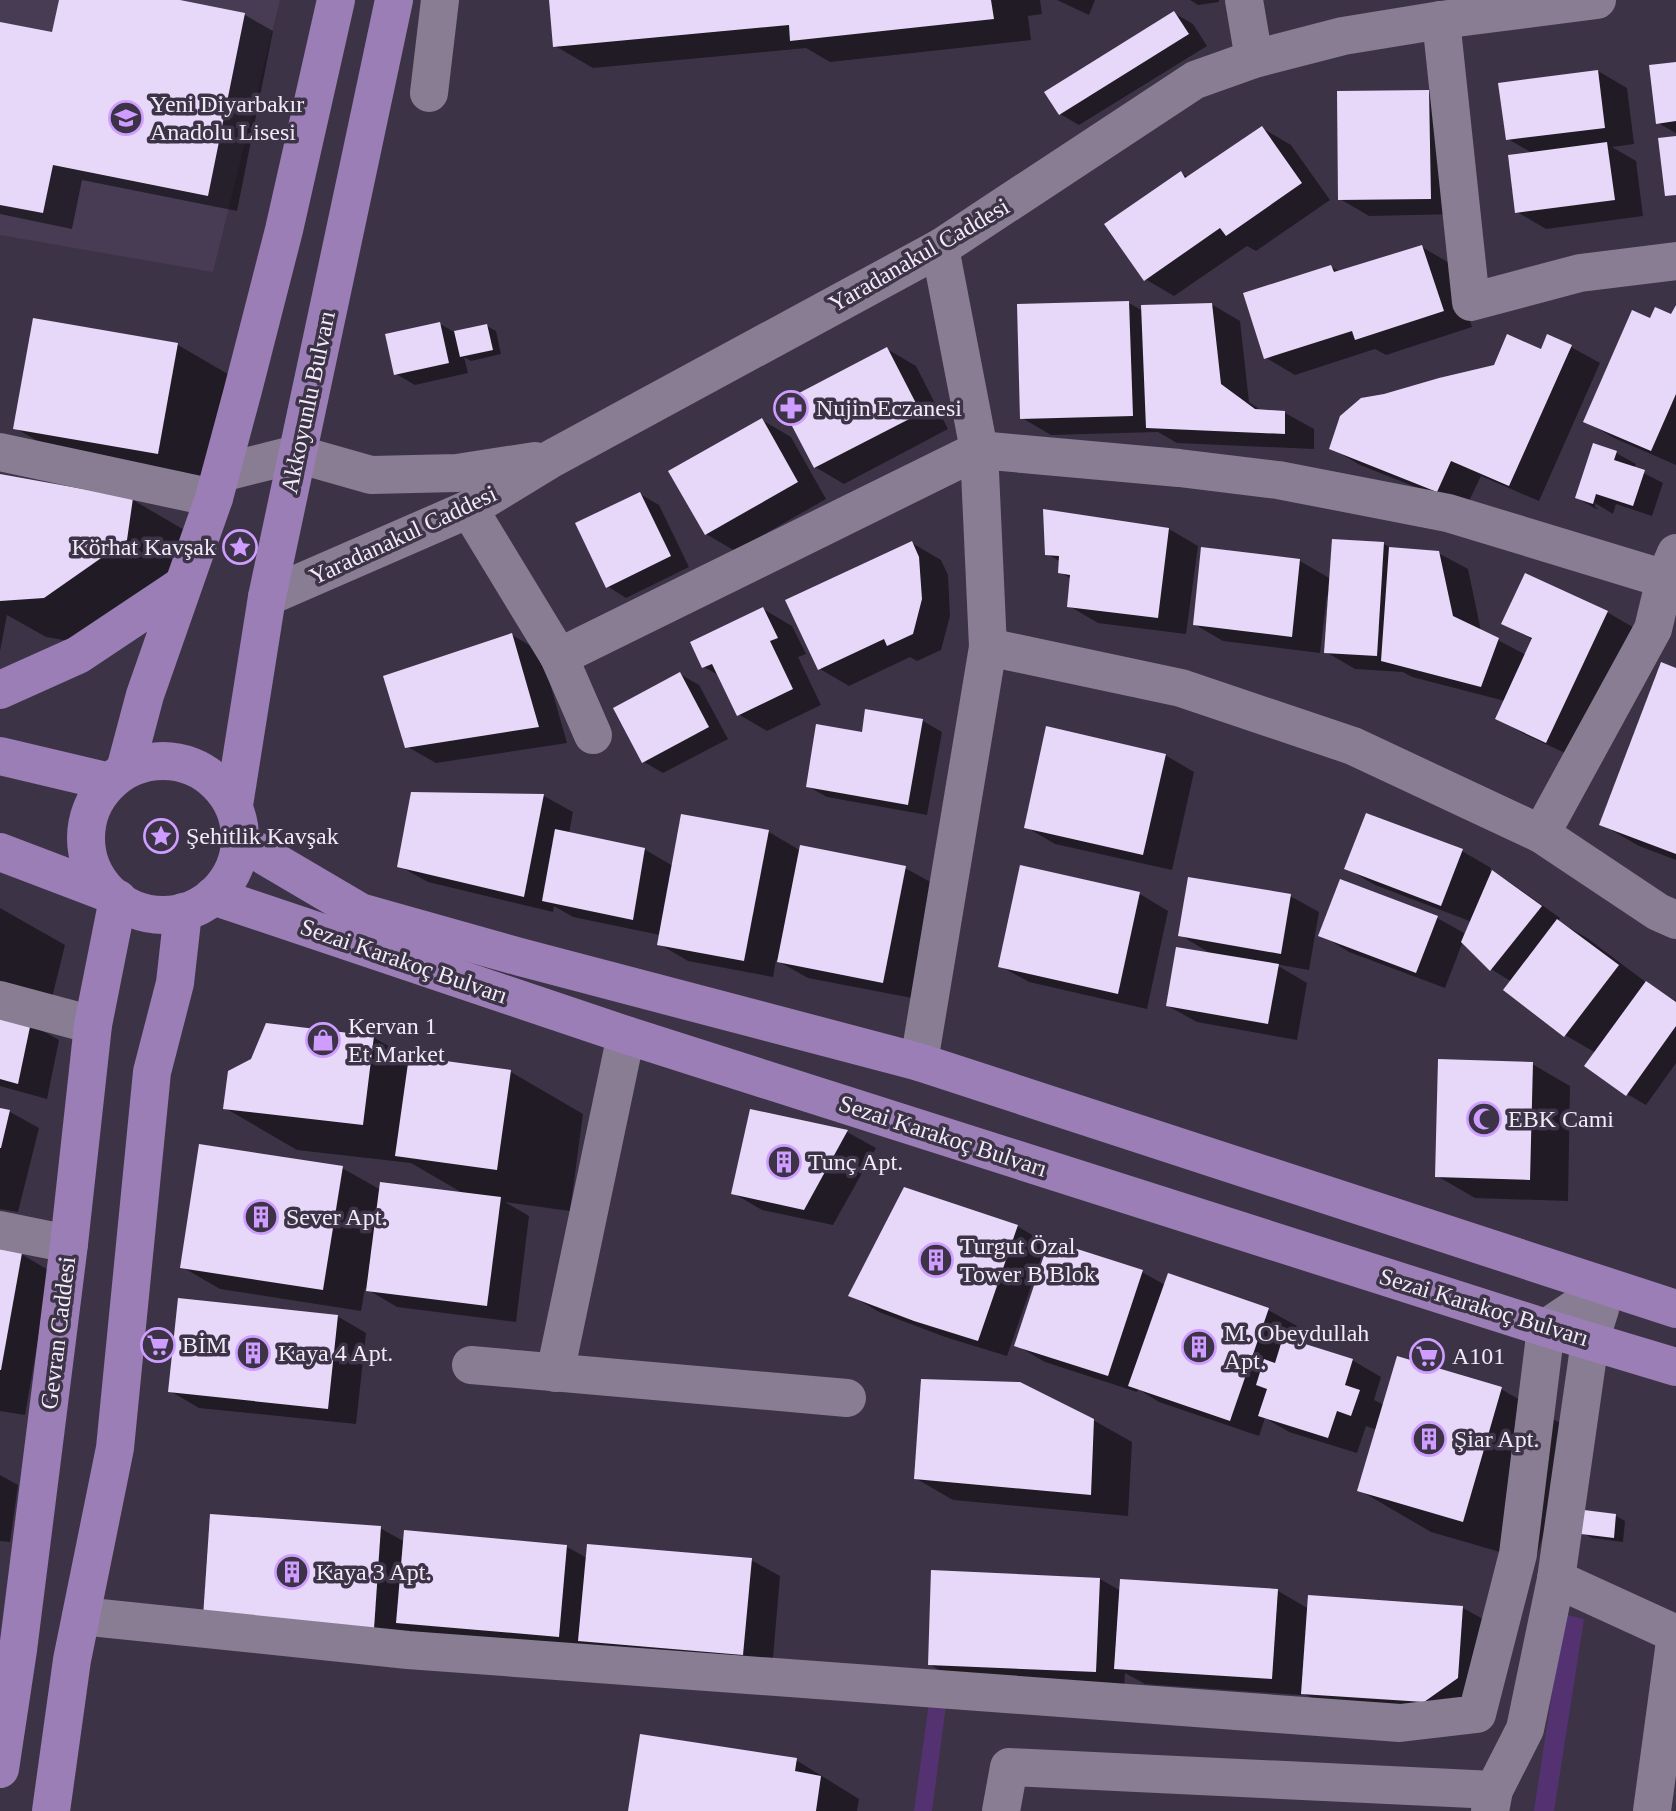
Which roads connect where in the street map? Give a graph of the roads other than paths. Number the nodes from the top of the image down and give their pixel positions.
1 (335, 0) edge
2 (394, 0) edge
3 (440, 0) edge
4 (1244, 0) edge
5 (1597, 0) edge
6 (1441, 20) junction
7 (1254, 59) junction
8 (429, 93) dead end
9 (940, 248) junction
10 (1676, 261) edge
11 (979, 450) junction
12 (0, 452) edge
13 (297, 454) junction
14 (551, 459) junction
15 (217, 485) junction
16 (469, 509) junction
17 (1671, 566) edge
18 (183, 585) junction
19 (267, 597) junction
20 (1665, 632) edge
21 (988, 647) junction
22 (559, 657) junction
23 (0, 690) edge
24 (593, 735) dead end
25 (0, 756) edge
26 (118, 776) junction
27 (238, 824) junction
28 (1541, 834) junction
29 (0, 852) edge
30 (113, 896) junction
31 (198, 904) junction
32 (1676, 920) edge
33 (0, 1000) edge
34 (93, 1025) junction
35 (625, 1035) junction
36 (919, 1062) junction
37 (0, 1230) edge
38 (69, 1244) junction
39 (1607, 1287) junction
40 (1676, 1309) edge
41 (1546, 1328) junction
42 (1590, 1341) junction
43 (471, 1365) dead end
44 (1676, 1367) edge
45 (555, 1373) junction
46 (847, 1398) dead end
47 (1556, 1579) junction
48 (81, 1616) junction
49 (9, 1649) edge
50 (72, 1660) junction
51 (0, 1769) edge
52 (1492, 1801) edge
53 (51, 1811) edge
54 (1001, 1811) edge
55 (1652, 1811) edge

1 - 15 main road
2 - 13 main road, Akkoyunlu Bulvarı
3 - 8 street
4 - 7 street
5 - 6 street, Yaradanakul Caddesi
6 - 7 street, Yaradanakul Caddesi
6 - 10 street
7 - 9 street, Yaradanakul Caddesi
9 - 11 street
9 - 14 street, Yaradanakul Caddesi
11 - 17 street
11 - 21 street
11 - 22 street
12 - 15 street
13 - 14 street
13 - 15 street
13 - 19 main road, Akkoyunlu Bulvarı
14 - 16 street, Yaradanakul Caddesi
15 - 18 main road
16 - 19 street, Yaradanakul Caddesi
16 - 22 street
17 - 20 street
18 - 23 main road
18 - 26 main road
19 - 27 main road, Akkoyunlu Bulvarı
20 - 28 street
21 - 28 street
21 - 36 street
22 - 24 street
25 - 26 main road
26 - 27 main road
26 - 30 main road
27 - 31 main road
27 - 36 main road, Sezai Karakoç Bulvarı
28 - 32 street
29 - 30 main road
30 - 31 main road
30 - 34 main road, Gevran Caddesi
31 - 35 main road, Sezai Karakoç Bulvarı
31 - 48 main road
33 - 34 street
34 - 38 main road, Gevran Caddesi
35 - 41 main road, Sezai Karakoç Bulvarı
35 - 45 street
36 - 39 main road, Sezai Karakoç Bulvarı
37 - 38 street
38 - 49 main road, Gevran Caddesi
39 - 40 main road, Sezai Karakoç Bulvarı
39 - 41 street
39 - 42 street
41 - 42 main road, Sezai Karakoç Bulvarı
41 - 48 street
42 - 44 main road, Sezai Karakoç Bulvarı
42 - 47 street
43 - 45 street
45 - 46 street
47 - 52 street
47 - 55 street
48 - 50 main road
49 - 50 main road
49 - 51 main road, Gevran Caddesi
50 - 53 main road
52 - 54 street

